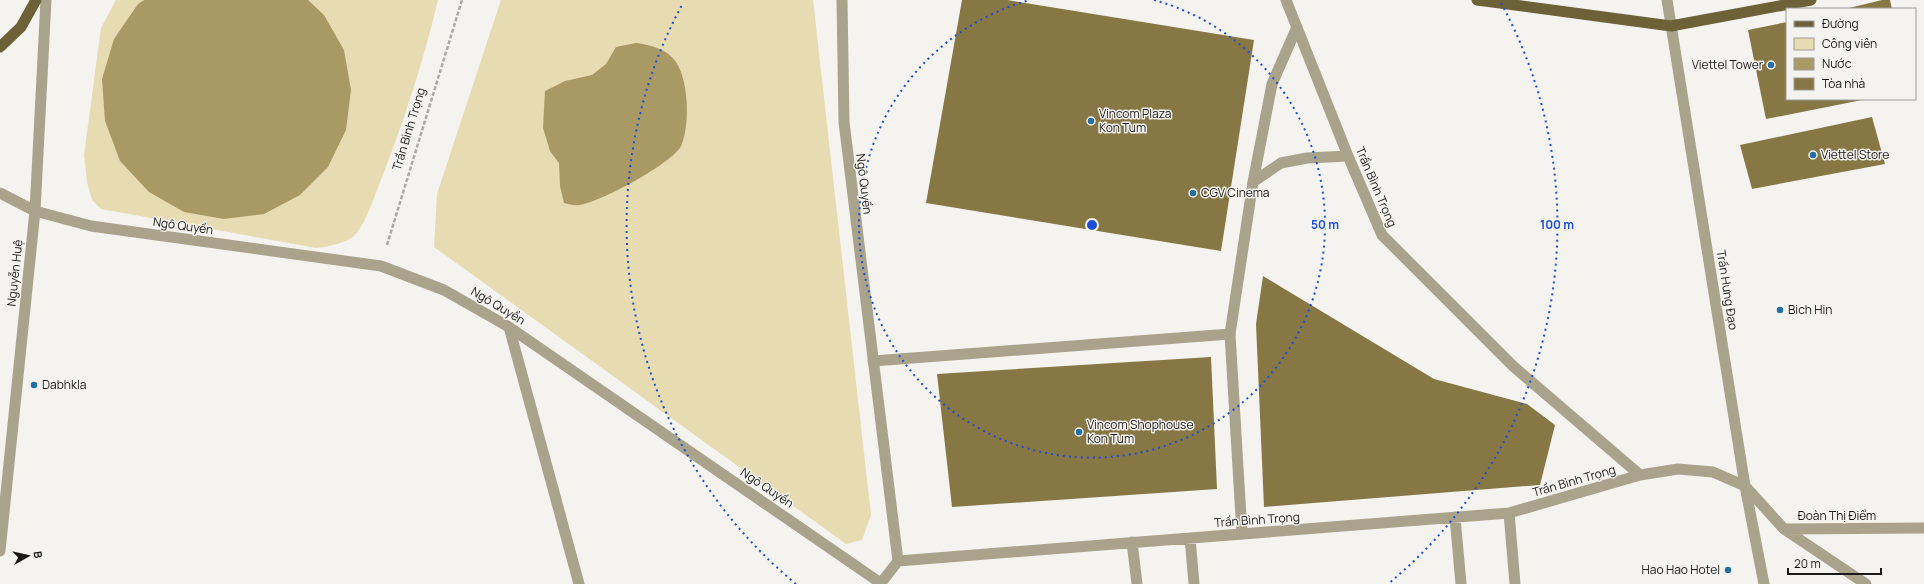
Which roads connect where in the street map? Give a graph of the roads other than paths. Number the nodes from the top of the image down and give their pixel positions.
1 (36, 0) edge
2 (46, 0) edge
3 (842, 0) edge
4 (1286, 0) edge
5 (1477, 0) edge
6 (1667, 0) edge
7 (1811, 0) edge
8 (1671, 26) junction
9 (1297, 27) junction
10 (0, 47) edge
11 (1348, 156) junction
12 (1253, 182) junction
13 (0, 192) edge
14 (34, 211) junction
15 (509, 327) junction
16 (1230, 334) junction
17 (873, 361) junction
18 (1640, 476) junction
19 (1745, 486) junction
20 (1509, 513) junction
21 (1455, 517) junction
22 (1924, 528) edge
23 (1784, 529) junction
24 (1242, 534) junction
25 (1190, 538) junction
26 (1132, 542) junction
27 (0, 544) edge
28 (898, 561) junction
29 (579, 584) edge
30 (881, 584) edge
31 (1137, 584) edge
32 (1194, 584) edge
33 (1461, 584) edge
34 (1515, 584) edge
35 (1764, 584) edge
36 (1866, 584) edge

1 - 10 main road
2 - 14 street, Nguyễn Huệ
3 - 17 street, Ngô Quyền
4 - 9 street, Trần Bình Trọng
5 - 8 main road
6 - 8 street, Trần Hưng Đạo
7 - 8 main road
8 - 19 street, Trần Hưng Đạo
9 - 11 street, Trần Bình Trọng
9 - 12 street
11 - 12 street
11 - 18 street, Trần Bình Trọng
12 - 16 street
13 - 14 street, Ngô Quyền
14 - 15 street, Ngô Quyền
14 - 27 street, Nguyễn Huệ
15 - 29 street
15 - 30 street, Ngô Quyền
16 - 17 street
16 - 24 street
17 - 28 street, Ngô Quyền
18 - 19 street, Trần Bình Trọng
18 - 20 street, Trần Bình Trọng
19 - 23 street, Đoàn Thị Điểm
19 - 35 street, Trần Hưng Đạo
20 - 21 street, Trần Bình Trọng
20 - 34 street
21 - 24 street, Trần Bình Trọng
21 - 33 street
22 - 23 street, Đoàn Thị Điểm
23 - 36 street
24 - 25 street, Trần Bình Trọng
25 - 26 street, Trần Bình Trọng
25 - 32 street
26 - 28 street, Trần Bình Trọng
26 - 31 street
28 - 30 street

